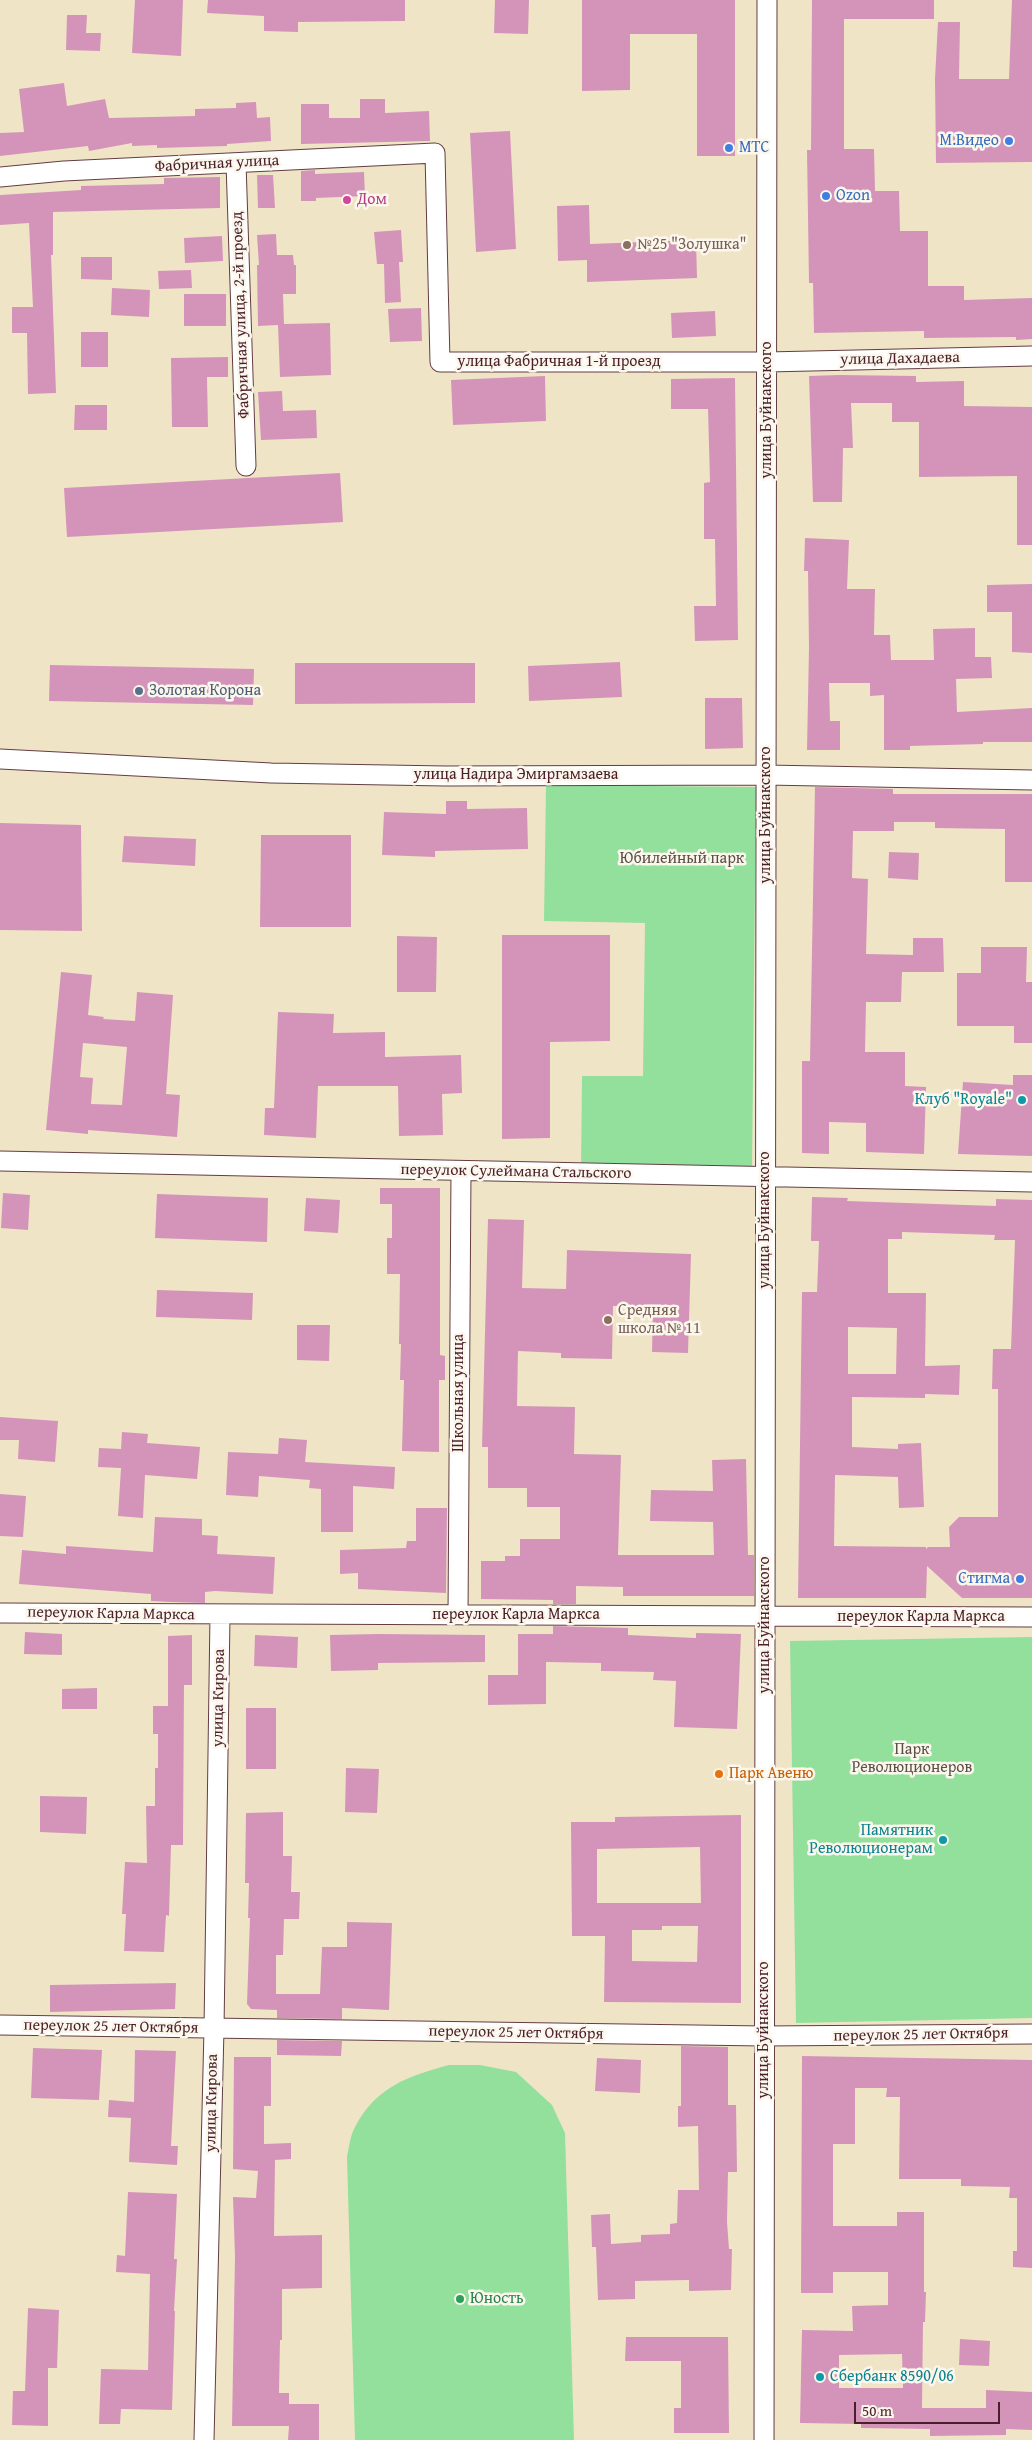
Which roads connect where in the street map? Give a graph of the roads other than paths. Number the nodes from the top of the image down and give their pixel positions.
1 (767, 0) edge
2 (435, 153) joint
3 (236, 163) junction
4 (0, 177) edge
5 (1032, 356) edge
6 (767, 362) junction
7 (246, 466) dead end
8 (0, 759) edge
9 (766, 775) junction
10 (1032, 780) edge
11 (0, 1162) edge
12 (461, 1171) junction
13 (766, 1177) junction
14 (1032, 1182) edge
15 (0, 1613) edge
16 (220, 1615) junction
17 (458, 1615) junction
18 (765, 1616) junction
19 (1032, 1617) edge
20 (0, 2025) edge
21 (214, 2029) junction
22 (1032, 2034) edge
23 (764, 2036) junction
24 (204, 2440) edge
25 (764, 2440) edge

1 - 6 street, улица Буйнакского
2 - 3 street, Фабричная улица
2 - 6 street, улица Фабричная 1-й проезд
3 - 4 street, Фабричная улица
3 - 7 street, Фабричная улица, 2-й проезд
5 - 6 street, улица Дахадаева
6 - 9 street, улица Буйнакского
8 - 9 street, улица Надира Эмиргамзаева
9 - 10 street, улица Надира Эмиргамзаева
9 - 13 street, улица Буйнакского
11 - 12 street, переулок Сулеймана Стальского
12 - 13 street, переулок Сулеймана Стальского
12 - 17 street, Школьная улица
13 - 14 street, переулок Сулеймана Стальского
13 - 18 street, улица Буйнакского
15 - 16 street, переулок Карла Маркса
16 - 17 street, переулок Карла Маркса
16 - 21 street, улица Кирова
17 - 18 street, переулок Карла Маркса
18 - 19 street, переулок Карла Маркса
18 - 23 street, улица Буйнакского
20 - 21 street, переулок 25 лет Октября
21 - 23 street, переулок 25 лет Октября
21 - 24 street, улица Кирова
22 - 23 street, переулок 25 лет Октября
23 - 25 street, улица Буйнакского

